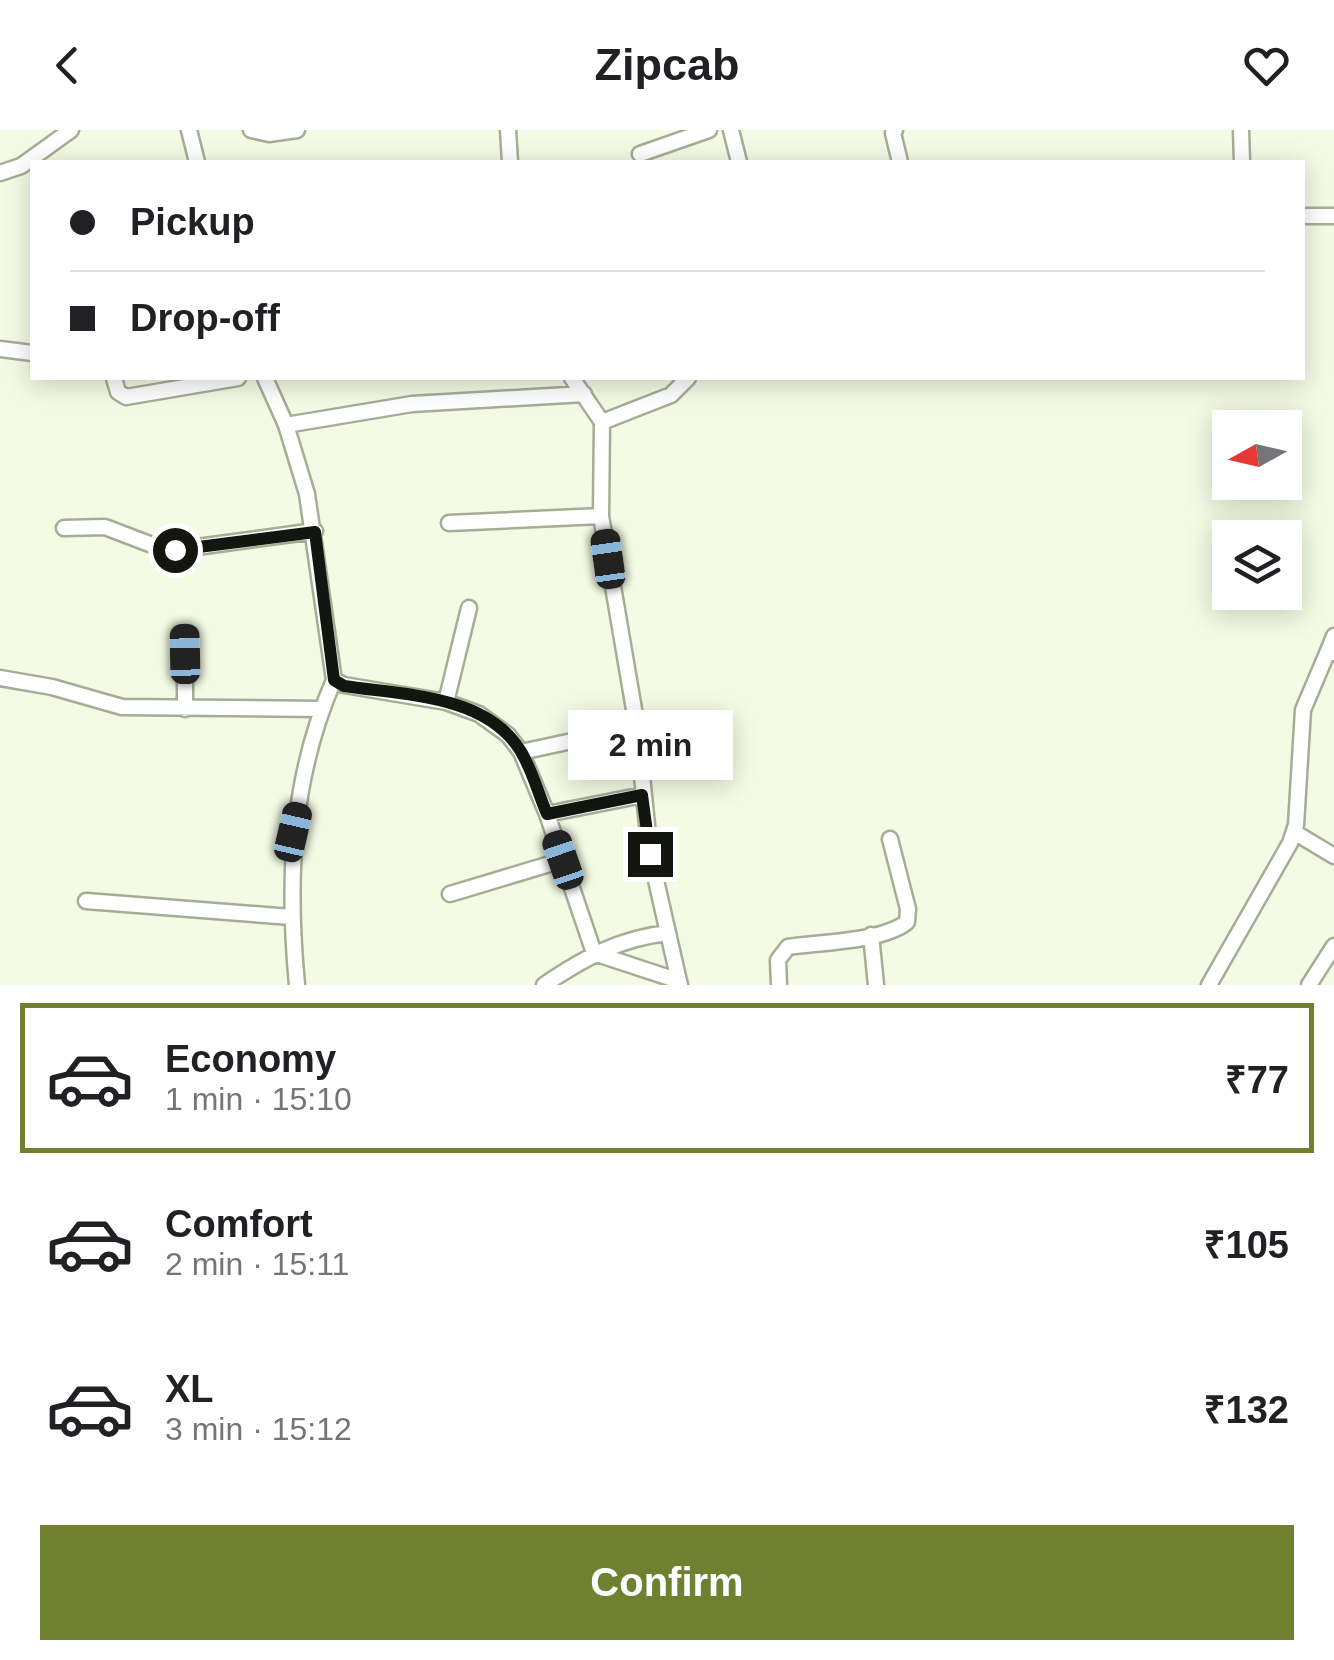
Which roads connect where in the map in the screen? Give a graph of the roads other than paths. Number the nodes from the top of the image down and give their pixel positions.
1 (71, 130) edge
2 (251, 130) edge
3 (297, 130) edge
4 (508, 130) edge
5 (709, 130) edge
6 (731, 130) edge
7 (1241, 130) edge
8 (194, 131) edge
9 (893, 131) edge
10 (640, 154) dead end
11 (196, 160) edge
12 (510, 160) edge
13 (738, 160) edge
14 (900, 160) edge
15 (1242, 160) edge
16 (0, 172) edge
17 (1305, 216) edge
18 (1334, 216) edge
19 (0, 349) edge
20 (30, 353) edge
21 (115, 380) edge
22 (227, 380) edge
23 (266, 380) edge
24 (574, 380) edge
25 (686, 380) edge
26 (584, 394) junction
27 (602, 422) junction
28 (286, 425) junction
29 (602, 516) junction
30 (450, 523) dead end
31 (64, 528) dead end
32 (315, 532) junction
33 (469, 608) dead end
34 (185, 633) dead end
35 (1334, 636) edge
36 (1331, 652) edge
37 (0, 678) edge
38 (334, 680) junction
39 (446, 702) junction
40 (185, 708) junction
41 (322, 708) junction
42 (637, 727) junction
43 (521, 752) junction
44 (642, 795) junction
45 (547, 814) junction
46 (1294, 832) junction
47 (890, 839) dead end
48 (1334, 856) edge
49 (563, 860) junction
50 (450, 894) dead end
51 (86, 901) dead end
52 (291, 917) junction
53 (668, 933) junction
54 (871, 935) junction
55 (1334, 946) edge
56 (594, 953) junction
57 (1327, 971) edge
58 (680, 983) edge
59 (297, 985) edge
60 (544, 985) edge
61 (778, 985) edge
62 (876, 985) edge
63 (1209, 985) edge
64 (1310, 985) edge

1 - 16 street
2 - 3 street
4 - 12 street
5 - 10 street
6 - 13 street
7 - 15 street
8 - 11 street
9 - 14 street
17 - 18 street
19 - 20 street
21 - 22 street
23 - 28 street
24 - 26 street
25 - 27 street
26 - 27 street
26 - 28 street
27 - 29 street
28 - 32 street
29 - 30 street
29 - 42 street
31 - 32 street
32 - 38 street
33 - 39 street
34 - 40 street
35 - 36 street
36 - 46 street
37 - 40 street
38 - 39 street
38 - 41 street
39 - 43 street
40 - 41 street
41 - 52 street
42 - 43 street
42 - 44 street
43 - 45 street
44 - 45 street
44 - 53 street
45 - 49 street
46 - 48 street
46 - 63 street
47 - 54 street
49 - 50 street
49 - 56 street
51 - 52 street
52 - 59 street
53 - 56 street
53 - 58 street
54 - 61 street
54 - 62 street
55 - 57 street
56 - 58 street
56 - 60 street
57 - 64 street

